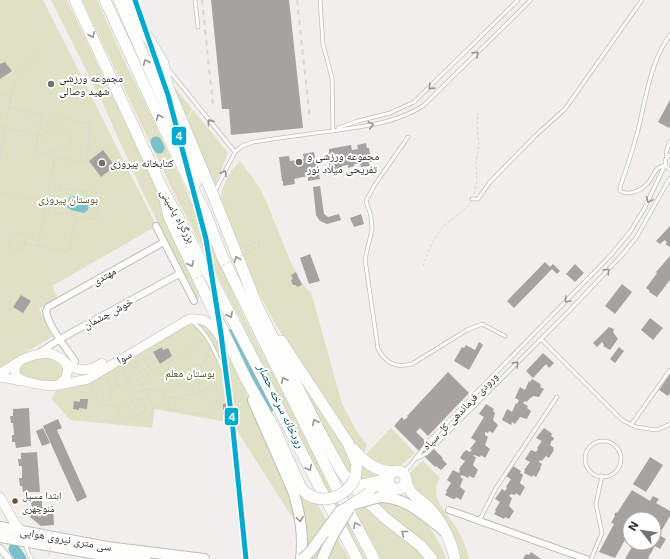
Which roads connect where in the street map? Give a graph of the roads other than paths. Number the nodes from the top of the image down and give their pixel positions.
1 (75, 0) edge
2 (105, 0) edge
3 (119, 0) edge
4 (125, 0) edge
5 (195, 0) edge
6 (320, 0) edge
7 (518, 0) edge
8 (531, 0) edge
9 (642, 0) edge
10 (198, 27) dead end
11 (670, 35) edge
12 (163, 63) junction
13 (333, 130) junction
14 (408, 137) dead end
15 (670, 141) edge
16 (235, 152) junction
17 (668, 156) edge
18 (665, 165) junction
19 (670, 170) edge
20 (670, 178) edge
21 (162, 188) junction
22 (213, 195) junction
23 (472, 200) road end
24 (206, 216) junction
25 (156, 226) dead end
26 (164, 242) junction
27 (179, 274) junction
28 (194, 301) dead end
29 (258, 308) junction
30 (188, 320) junction
31 (505, 336) dead end
32 (60, 339) junction
33 (541, 339) junction
34 (38, 354) junction
35 (21, 360) junction
36 (75, 361) dead end
37 (66, 363) junction
38 (223, 370) dead end
39 (670, 370) edge
40 (0, 376) edge
41 (246, 379) junction
42 (25, 382) junction
43 (58, 385) junction
44 (557, 397) dead end
45 (670, 424) edge
46 (631, 425) junction
47 (348, 442) junction
48 (418, 458) junction
49 (602, 476) junction
50 (396, 479) junction
51 (362, 485) junction
52 (342, 491) junction
53 (318, 495) junction
54 (0, 497) edge
55 (351, 506) junction
56 (449, 510) dead end
57 (479, 521) junction
58 (0, 527) edge
59 (21, 531) junction
60 (444, 531) junction
61 (0, 537) edge
62 (24, 541) junction
63 (450, 542) junction
64 (0, 548) edge
65 (107, 555) junction
66 (9, 559) edge
67 (32, 559) edge
68 (124, 559) edge
69 (145, 559) edge
70 (204, 559) edge
71 (301, 559) edge
72 (322, 559) edge
73 (357, 559) edge
74 (374, 559) edge
75 (432, 559) edge
76 (449, 559) edge
77 (455, 559) edge
78 (586, 559) edge
79 (590, 559) edge

1 -> 21 highway, بزرگراه یاسینی
24 -> 2 highway, بزرگراه یاسینی
24 -> 3 highway
4 - 12 highway
5 - 10 lane
6 - 13 lane
7 -> 13 lane
13 -> 8 lane
9 - 23 lane
11 - 18 lane
16 -> 12 lane
12 - 22 highway
13 - 16 lane
14 - 31 lane
15 - 17 lane, ورودی فرماندهی کل سپاه
22 -> 16 lane
17 - 18 lane, ورودی فرماندهی کل سپاه
18 - 19 lane
18 -> 48 lane, ورودی فرماندهی کل سپاه
33 -> 20 lane, ورودی فرماندهی کل سپاه
21 -> 41 highway
21 -> 53 highway, بزرگراه یاسینی
29 -> 22 highway
52 -> 24 highway, بزرگراه یاسینی
25 - 26 street
26 - 27 street
26 - 32 street, مهتدی
27 - 28 street
27 - 32 street, خوش چشمان
29 - 47 highway
75 -> 29 highway
30 - 37 main road, سوا
30 - 38 lane
30 - 41 main road, سوا
30 - 43 main road, سوا
32 - 34 street, خوش چشمان
32 - 36 street
33 - 46 lane
48 -> 33 lane, ورودی فرماندهی کل سپاه
34 - 35 main road
34 - 37 main road
35 - 40 main road
35 - 42 main road
37 - 43 main road
39 - 46 lane
40 - 42 main road
41 - 53 highway
41 -> 71 main road
42 - 43 main road
44 - 57 lane
45 - 46 lane
47 - 50 highway
47 - 51 highway
48 - 50 lane
49 - 49 lane
49 - 79 lane
50 - 51 highway
50 - 60 highway
51 - 52 highway
51 - 55 highway, bridge
52 - 53 highway, bridge
74 -> 52 highway, بزرگراه یاسینی
53 - 73 highway, بزرگراه یاسینی
54 - 59 main road
55 - 60 main road, bridge
55 - 71 main road, bridge
55 - 72 main road, bridge
56 - 57 street
57 - 78 street
58 - 59 main road, سی متری نیروی هوایی
59 - 70 main road, سی متری نیروی هوایی
60 - 63 highway
61 - 62 main road, سی متری نیروی هوایی
62 - 65 main road, سی متری نیروی هوایی
62 - 67 lane
63 - 76 main road
63 - 77 highway
64 - 66 street
65 - 68 main road, سی متری نیروی هوایی
65 - 69 highway

